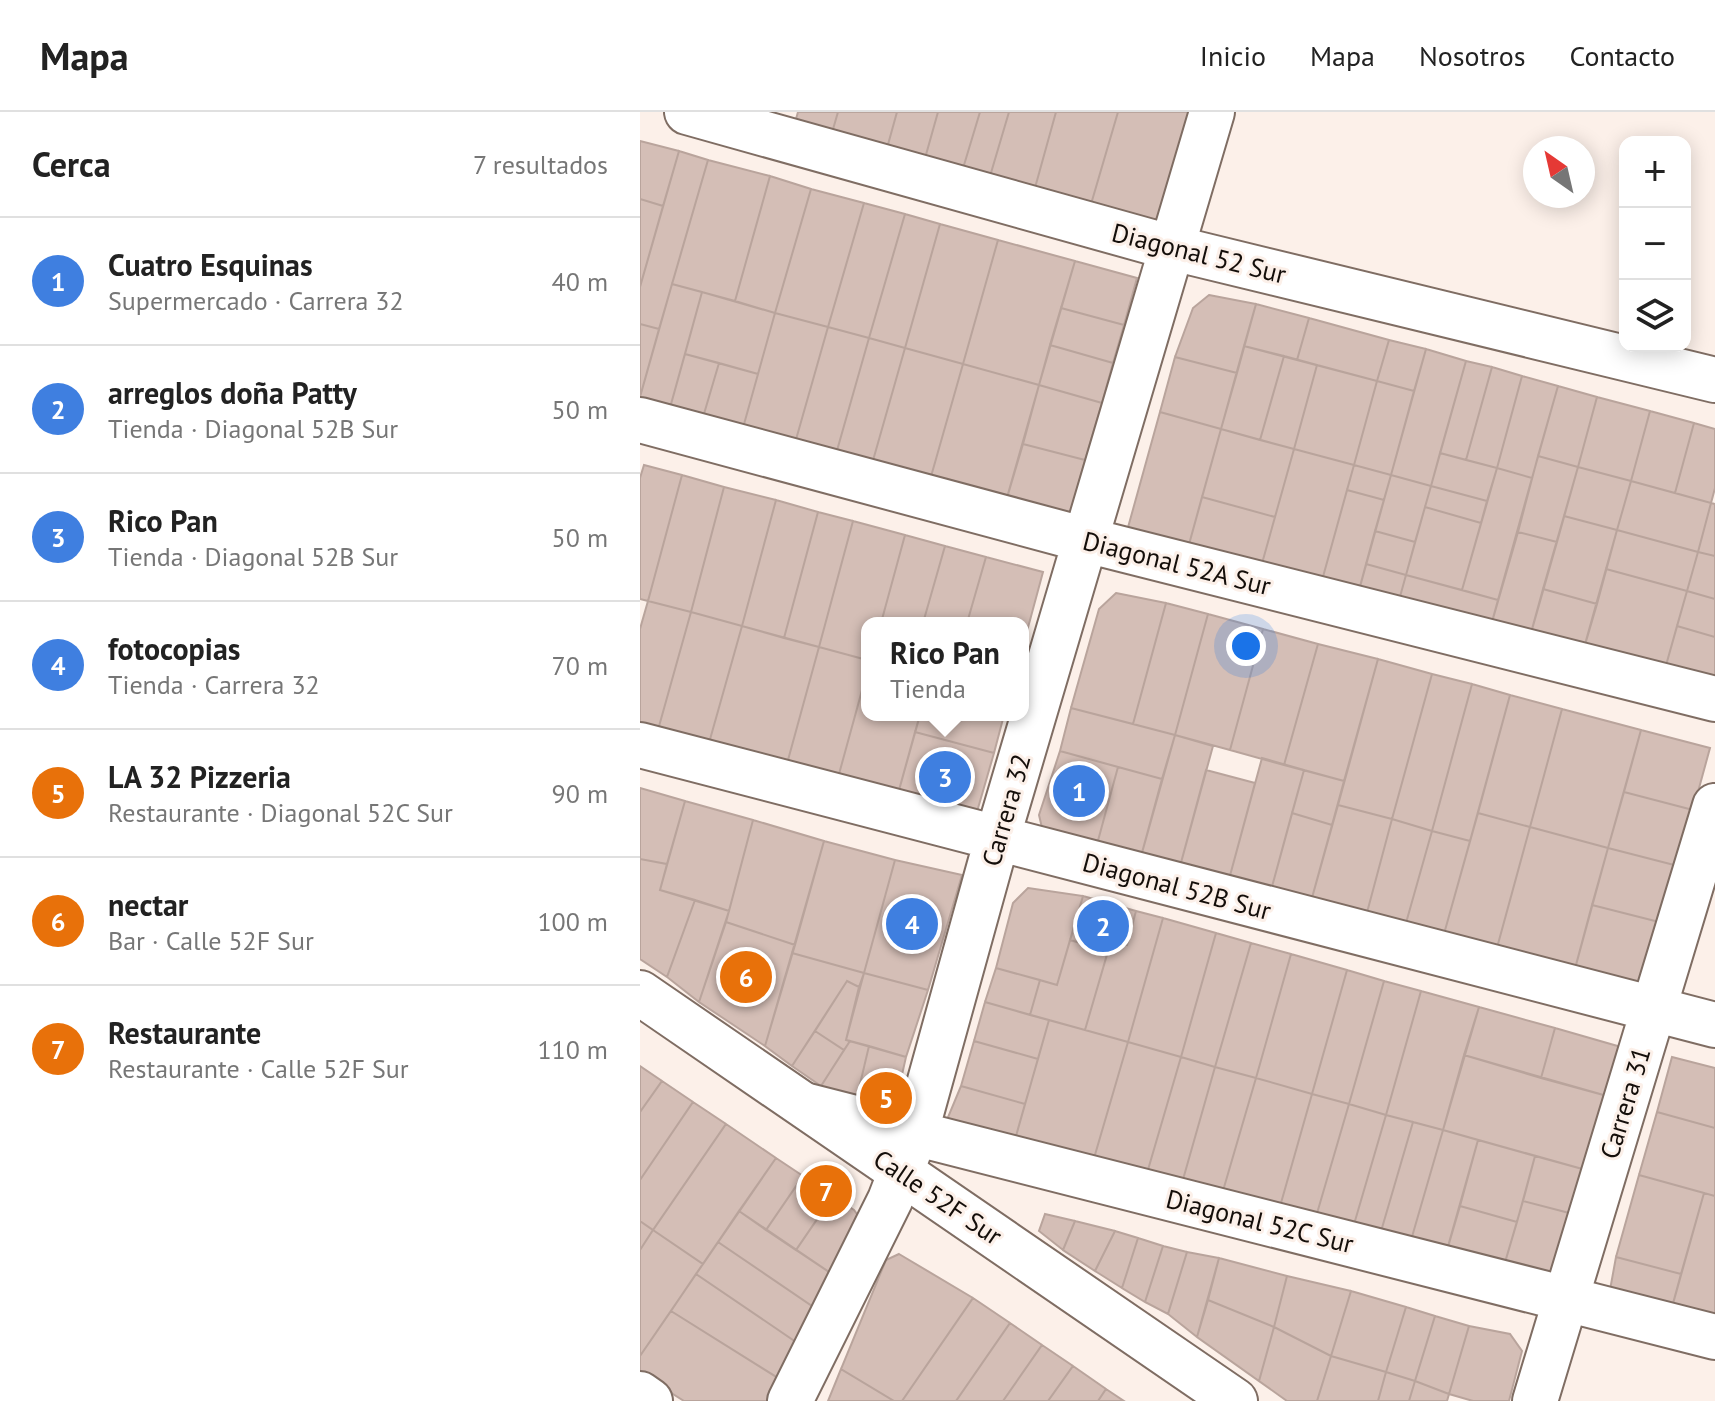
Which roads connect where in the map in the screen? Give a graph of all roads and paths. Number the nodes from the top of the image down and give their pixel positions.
1 (687, 112) edge
2 (1212, 112) edge
3 (1173, 248) junction
4 (1715, 380) edge
5 (640, 420) edge
6 (1086, 540) junction
7 (1715, 699) edge
8 (640, 745) edge
9 (1715, 806) edge
10 (997, 839) junction
11 (640, 993) edge
12 (1653, 1009) junction
13 (1715, 1025) edge
14 (908, 1153) junction
15 (1566, 1299) junction
16 (1715, 1337) edge
17 (640, 1394) edge
18 (650, 1401) edge
19 (790, 1401) edge
20 (1235, 1401) edge
21 (1535, 1401) edge

1 - 3 street, Diagonal 52 Sur
2 - 3 street, Carrera 32
3 - 4 street, Diagonal 52 Sur
3 - 6 street, Carrera 32
5 - 6 street, Diagonal 52A Sur
6 - 7 street, Diagonal 52A Sur
6 - 10 street, Carrera 32
8 - 10 street, Diagonal 52B Sur
9 - 12 street, Carrera 31
10 - 12 street, Diagonal 52B Sur
10 - 14 street, Carrera 32
11 - 14 street, Calle 52F Sur
12 - 13 street, Diagonal 52B Sur
12 - 15 street, Carrera 31
14 - 15 street, Diagonal 52C Sur
14 - 19 street, Carrera 32
14 - 20 street, Calle 52F Sur
15 - 16 street, Diagonal 52C Sur
15 - 21 street, Carrera 31
17 - 18 street

